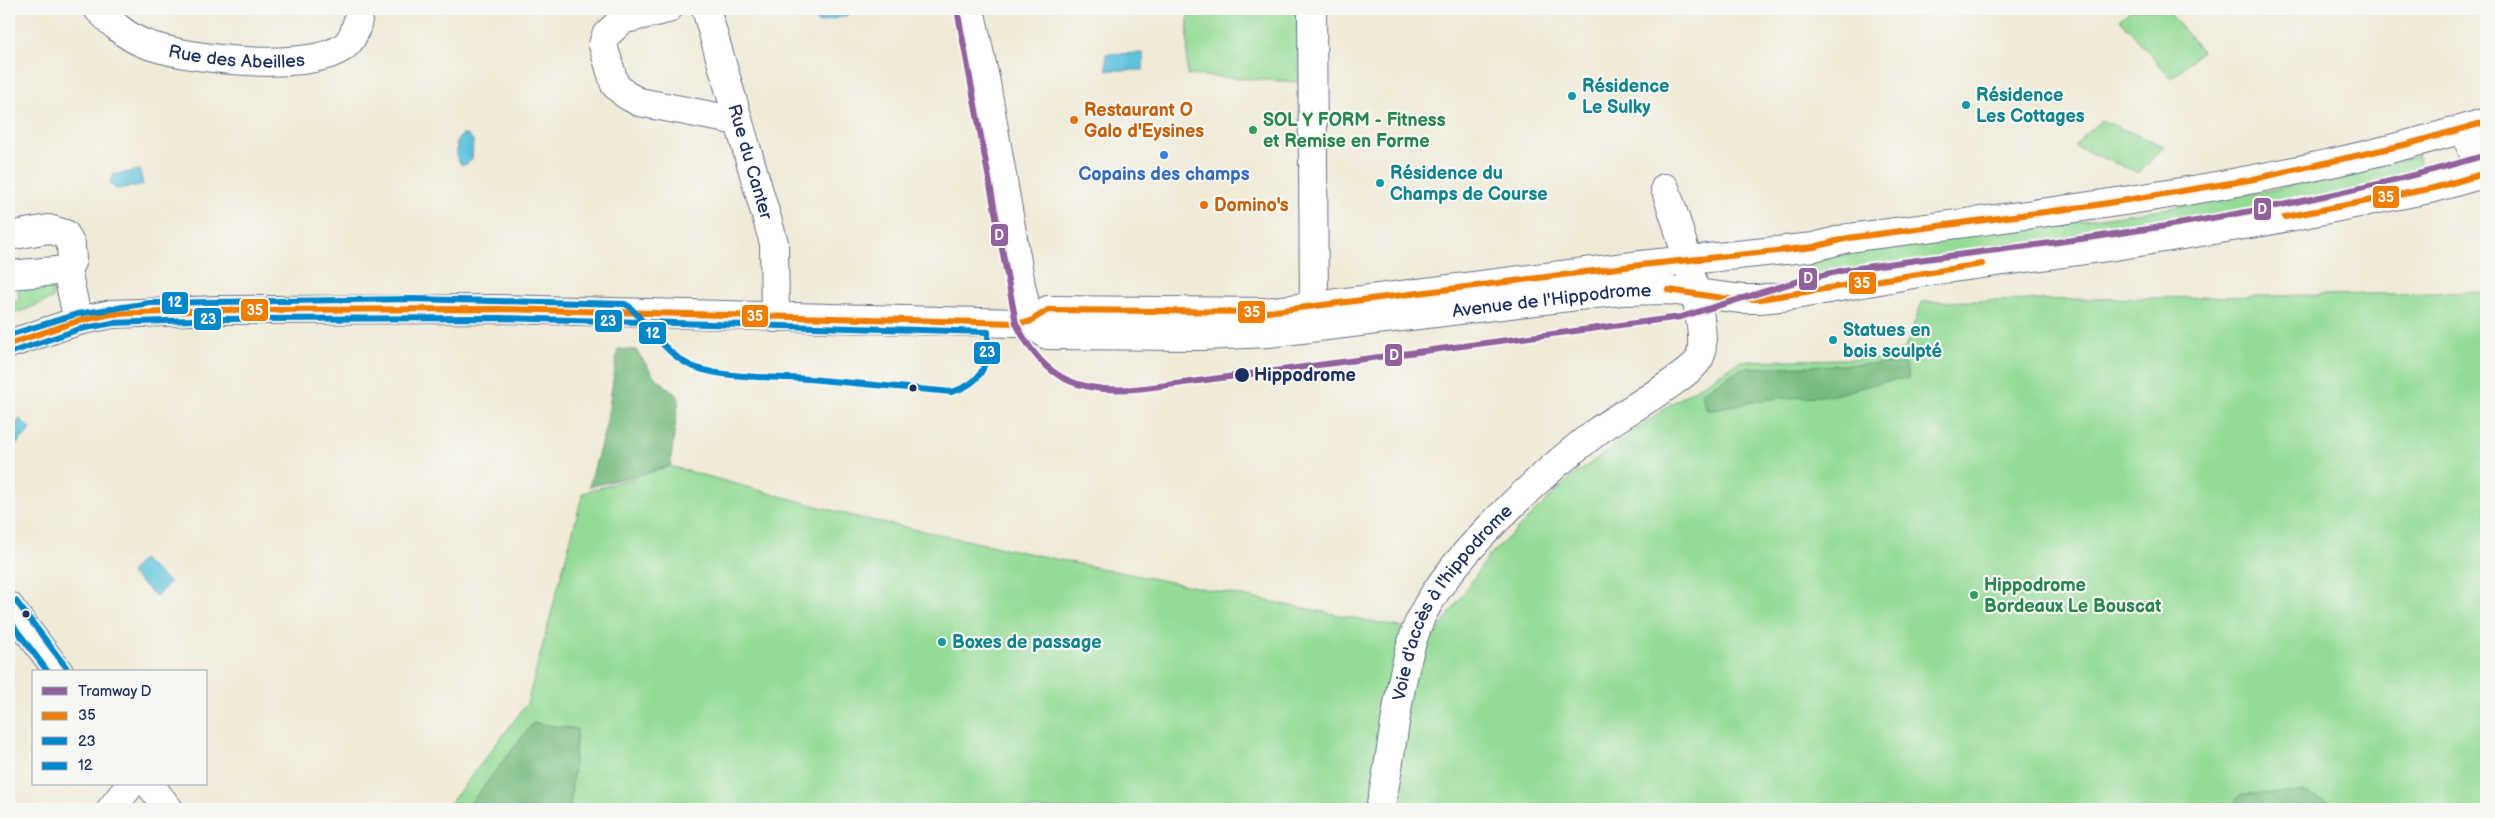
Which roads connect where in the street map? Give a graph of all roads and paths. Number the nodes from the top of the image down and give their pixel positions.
1 (98, 9) edge
2 (360, 9) edge
3 (668, 9) edge
4 (706, 9) edge
5 (970, 9) edge
6 (1312, 9) edge
7 (738, 121) junction
8 (2475, 126) edge
9 (2484, 174) edge
10 (1664, 188) dead end
11 (9, 236) edge
12 (1686, 260) junction
13 (67, 270) junction
14 (9, 275) edge
15 (1695, 294) junction
16 (1314, 307) junction
17 (776, 318) junction
18 (78, 321) junction
19 (1029, 322) junction
20 (1343, 325) junction
21 (1233, 335) junction
22 (9, 344) edge
23 (9, 606) edge
24 (57, 670) edge
25 (129, 786) edge
26 (151, 786) edge
27 (111, 809) edge
28 (169, 809) edge
29 (1380, 809) edge

1 - 2 street, Rue des Abeilles
3 - 7 street
4 - 7 street, Rue du Canter
5 - 19 street
6 - 16 street
7 - 17 street, Rue du Canter
8 - 9 street
8 - 12 street, Avenue de l'Hippodrome
9 - 15 street, Avenue de l'Hippodrome
10 - 12 street, Voie d'accès à l'hippodrome
11 - 13 street
12 - 15 street, Voie d'accès à l'hippodrome
12 - 16 street, Avenue de l'Hippodrome
13 - 14 street
13 - 18 street
15 - 20 street, Avenue de l'Hippodrome
15 - 29 street, Voie d'accès à l'hippodrome
16 - 19 street, Avenue de l'Hippodrome
16 - 20 street
16 - 21 street
17 - 18 street, Avenue de l'Hippodrome
17 - 19 street, Avenue de l'Hippodrome
18 - 22 street, Avenue de l'Hippodrome
19 - 21 street, Avenue de l'Hippodrome
20 - 21 street, Avenue de l'Hippodrome
23 - 24 street
25 - 27 street
26 - 28 street

